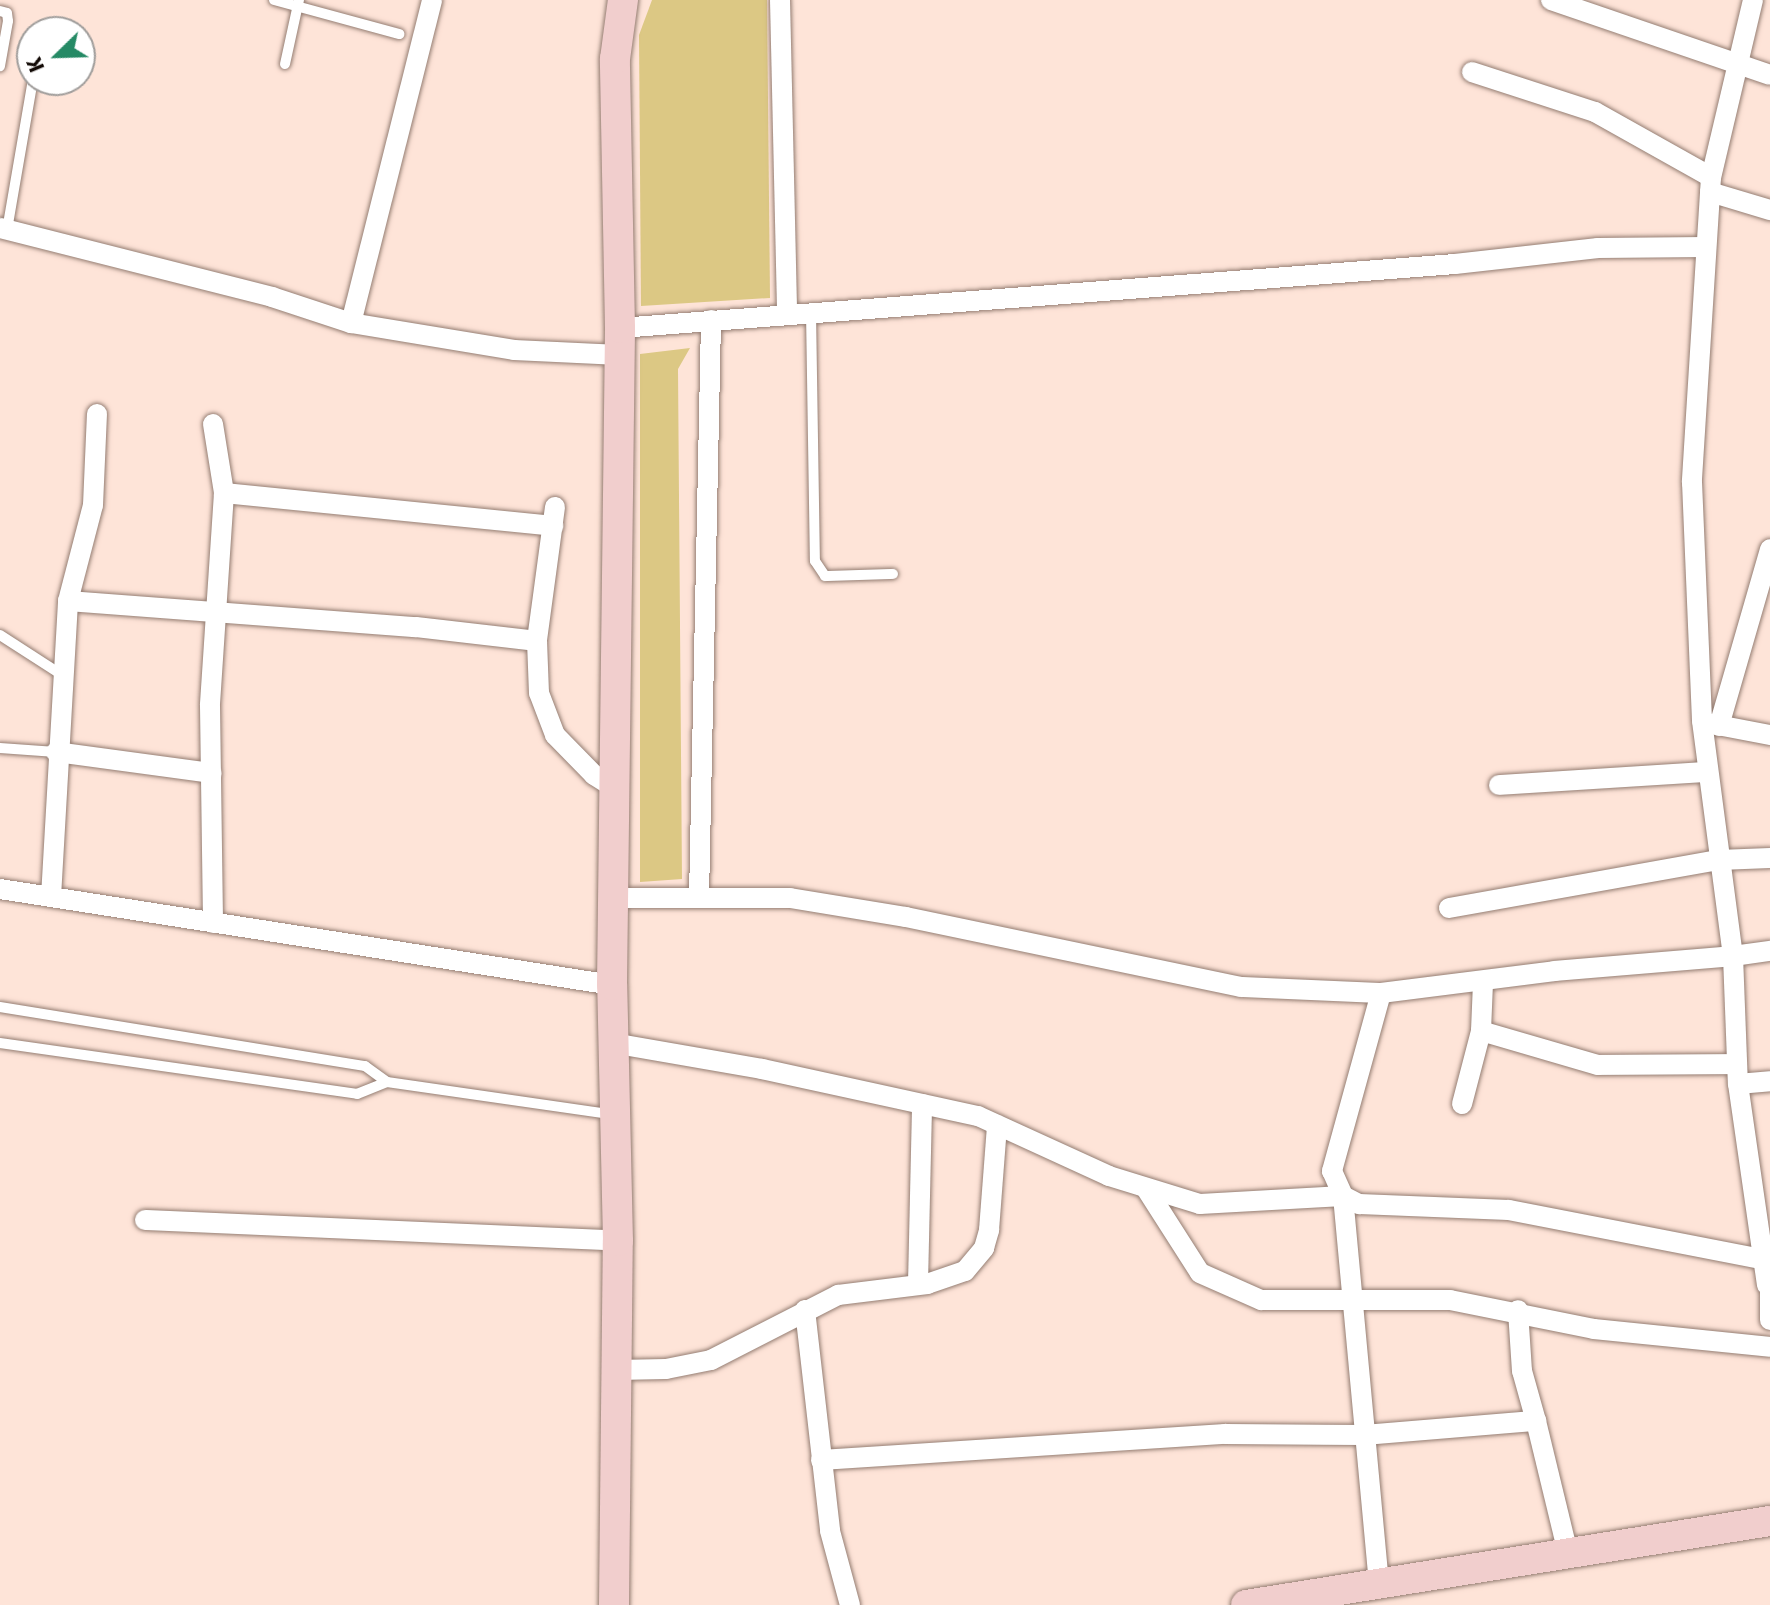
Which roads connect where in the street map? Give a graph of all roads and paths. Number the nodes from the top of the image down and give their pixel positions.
1 (274, 0) edge
2 (432, 0) edge
3 (623, 0) edge
4 (780, 0) edge
5 (1551, 0) edge
6 (1753, 0) edge
7 (298, 3) edge
8 (0, 11) edge
9 (399, 34) dead end
10 (1736, 62) junction
11 (285, 64) dead end
12 (0, 66) edge
13 (1472, 72) dead end
14 (1770, 75) edge
15 (30, 96) edge
16 (1710, 184) junction
17 (1770, 210) edge
18 (3, 229) edge
19 (1706, 247) junction
20 (811, 312) junction
21 (787, 314) junction
22 (711, 320) junction
23 (351, 323) junction
24 (620, 342) junction
25 (97, 414) dead end
26 (213, 424) dead end
27 (224, 493) junction
28 (1770, 549) edge
29 (893, 574) dead end
30 (68, 601) junction
31 (215, 610) junction
32 (0, 635) edge
33 (537, 641) junction
34 (62, 675) junction
35 (1710, 724) junction
36 (1770, 735) edge
37 (0, 748) edge
38 (56, 752) junction
39 (1707, 772) junction
40 (212, 773) junction
41 (1499, 785) dead end
42 (615, 788) junction
43 (1770, 858) edge
44 (1719, 860) junction
45 (0, 889) edge
46 (51, 897) junction
47 (615, 898) junction
48 (699, 898) junction
49 (1449, 908) dead end
50 (213, 923) junction
51 (1770, 951) edge
52 (1733, 956) junction
53 (1483, 983) junction
54 (612, 985) junction
55 (1381, 993) junction
56 (0, 1007) edge
57 (1481, 1031) junction
58 (0, 1043) edge
59 (613, 1043) junction
60 (1738, 1074) junction
61 (1770, 1081) edge
62 (387, 1082) junction
63 (922, 1104) junction
64 (1462, 1104) dead end
65 (614, 1115) junction
66 (997, 1125) junction
67 (1147, 1190) junction
68 (1343, 1196) junction
69 (145, 1220) dead end
70 (618, 1241) junction
71 (1762, 1259) junction
72 (918, 1284) junction
73 (1768, 1285) edge
74 (1351, 1302) junction
75 (805, 1310) junction
76 (1518, 1310) junction
77 (1770, 1320) edge
78 (1770, 1347) edge
79 (616, 1370) junction
80 (1536, 1421) junction
81 (1364, 1435) junction
82 (821, 1460) junction
83 (1770, 1521) edge
84 (1568, 1553) junction
85 (1379, 1585) junction
86 (1345, 1598) edge
87 (614, 1605) edge
88 (850, 1605) edge
89 (1246, 1605) edge

1 - 7 lane
2 - 23 street
3 - 24 street
4 - 21 street
5 - 10 street
6 - 10 street
7 - 9 lane
7 - 11 lane
8 - 12 lane
10 - 14 street
10 - 16 street
13 - 16 street
15 - 18 lane
16 - 17 street
16 - 19 street
18 - 23 street
19 - 20 street
19 - 35 street
20 - 21 street
20 - 29 lane
21 - 22 street
22 - 24 street
22 - 48 street
23 - 24 street
24 - 42 street
25 - 30 street
26 - 27 street
27 - 31 street
27 - 33 street
28 - 35 street
30 - 31 street
30 - 34 street
31 - 33 street
31 - 40 street
32 - 34 lane
33 - 42 street
34 - 38 street
35 - 36 street
35 - 39 street
37 - 38 lane
38 - 40 street
38 - 46 street
39 - 41 street
39 - 44 street
40 - 50 street
42 - 47 street
43 - 44 street
44 - 49 street
44 - 52 street
45 - 46 street
46 - 50 street
47 - 48 street
47 - 54 street
48 - 55 street
50 - 54 street
51 - 52 street
52 - 53 street
52 - 60 street
53 - 55 street
53 - 57 street
54 - 59 street
55 - 68 street
56 - 62 lane
57 - 60 street
57 - 64 street
58 - 62 lane
59 - 63 street
59 - 65 street
60 - 61 street
60 - 71 street
62 - 65 lane
63 - 66 street
63 - 72 street
65 - 70 street
66 - 67 street
66 - 72 street
67 - 68 street
67 - 74 street
68 - 71 street
68 - 74 street
69 - 70 street
70 - 79 street
71 - 73 street
72 - 75 street
73 - 77 street
74 - 76 street
74 - 81 street
75 - 79 street
75 - 82 street
76 - 78 street
76 - 80 street
79 - 87 street
80 - 81 street
80 - 84 street
81 - 82 street
81 - 85 street
82 - 88 street
83 - 84 street
84 - 85 street
85 - 86 street
86 - 89 street

